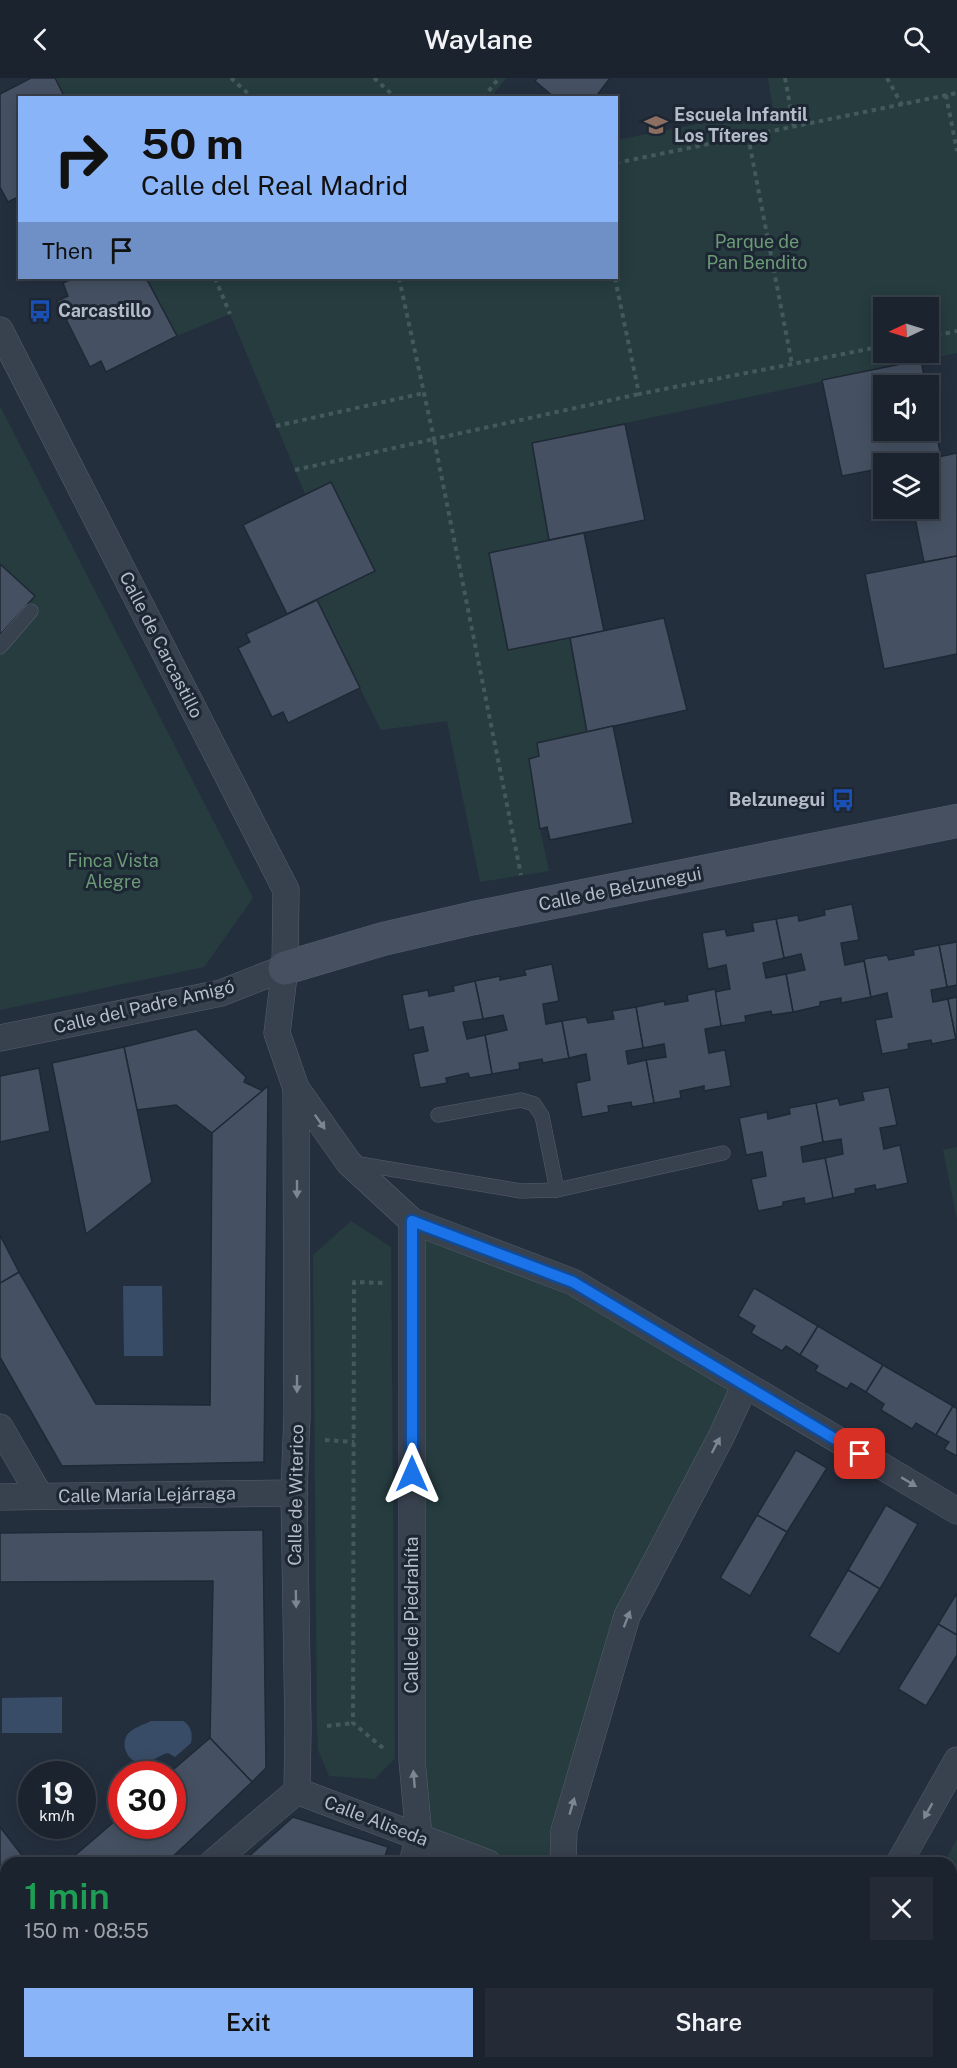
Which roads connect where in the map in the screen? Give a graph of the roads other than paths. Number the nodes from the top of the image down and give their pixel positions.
1 (0, 330) edge
2 (31, 611) dead end
3 (0, 647) edge
4 (957, 821) edge
5 (285, 968) junction
6 (0, 1038) edge
7 (296, 1088) junction
8 (438, 1115) dead end
9 (723, 1153) dead end
10 (349, 1163) junction
11 (557, 1190) junction
12 (412, 1221) junction
13 (745, 1385) junction
14 (0, 1427) edge
15 (294, 1493) junction
16 (40, 1496) junction
17 (0, 1497) edge
18 (957, 1511) edge
19 (957, 1760) edge
20 (297, 1791) junction
21 (419, 1837) junction
22 (219, 1857) edge
23 (414, 1857) edge
24 (472, 1857) edge
25 (563, 1857) edge
26 (902, 1857) edge

1 - 5 street, Calle de Carcastillo
2 - 3 lane
4 - 5 street, Calle de Belzunegui
5 - 6 street, Calle del Padre Amigó
5 - 7 street, Calle de Carcastillo
7 -> 10 street
7 -> 15 street, Calle de Witerico
8 - 11 lane
9 - 11 lane
10 - 11 lane
10 - 12 street
12 - 13 street
21 -> 12 street, Calle de Piedrahíta
13 -> 18 street
25 -> 13 street
14 - 16 street
15 - 16 street, Calle María Lejárraga
15 -> 20 street, Calle de Witerico
16 - 17 street, Calle María Lejárraga
19 -> 26 street
20 - 21 street, Calle Aliseda
20 - 22 street
21 - 23 street, Calle de Piedrahíta
21 - 24 street, Calle Aliseda

